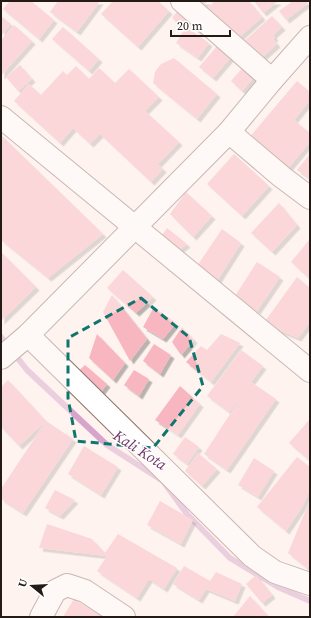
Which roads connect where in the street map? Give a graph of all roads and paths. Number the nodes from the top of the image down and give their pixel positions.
1 (182, 1) edge
2 (310, 37) edge
3 (272, 80) junction
4 (1, 117) edge
5 (229, 132) junction
6 (310, 198) edge
7 (134, 226) junction
8 (24, 338) junction
9 (1, 358) edge
10 (310, 371) edge
11 (310, 584) edge
12 (41, 617) edge
13 (124, 617) edge

1 - 3 street
2 - 3 street
3 - 5 street
4 - 7 street
5 - 6 street
5 - 7 street
7 - 8 street
7 - 10 street
8 - 9 street
8 - 11 street
12 - 13 street

